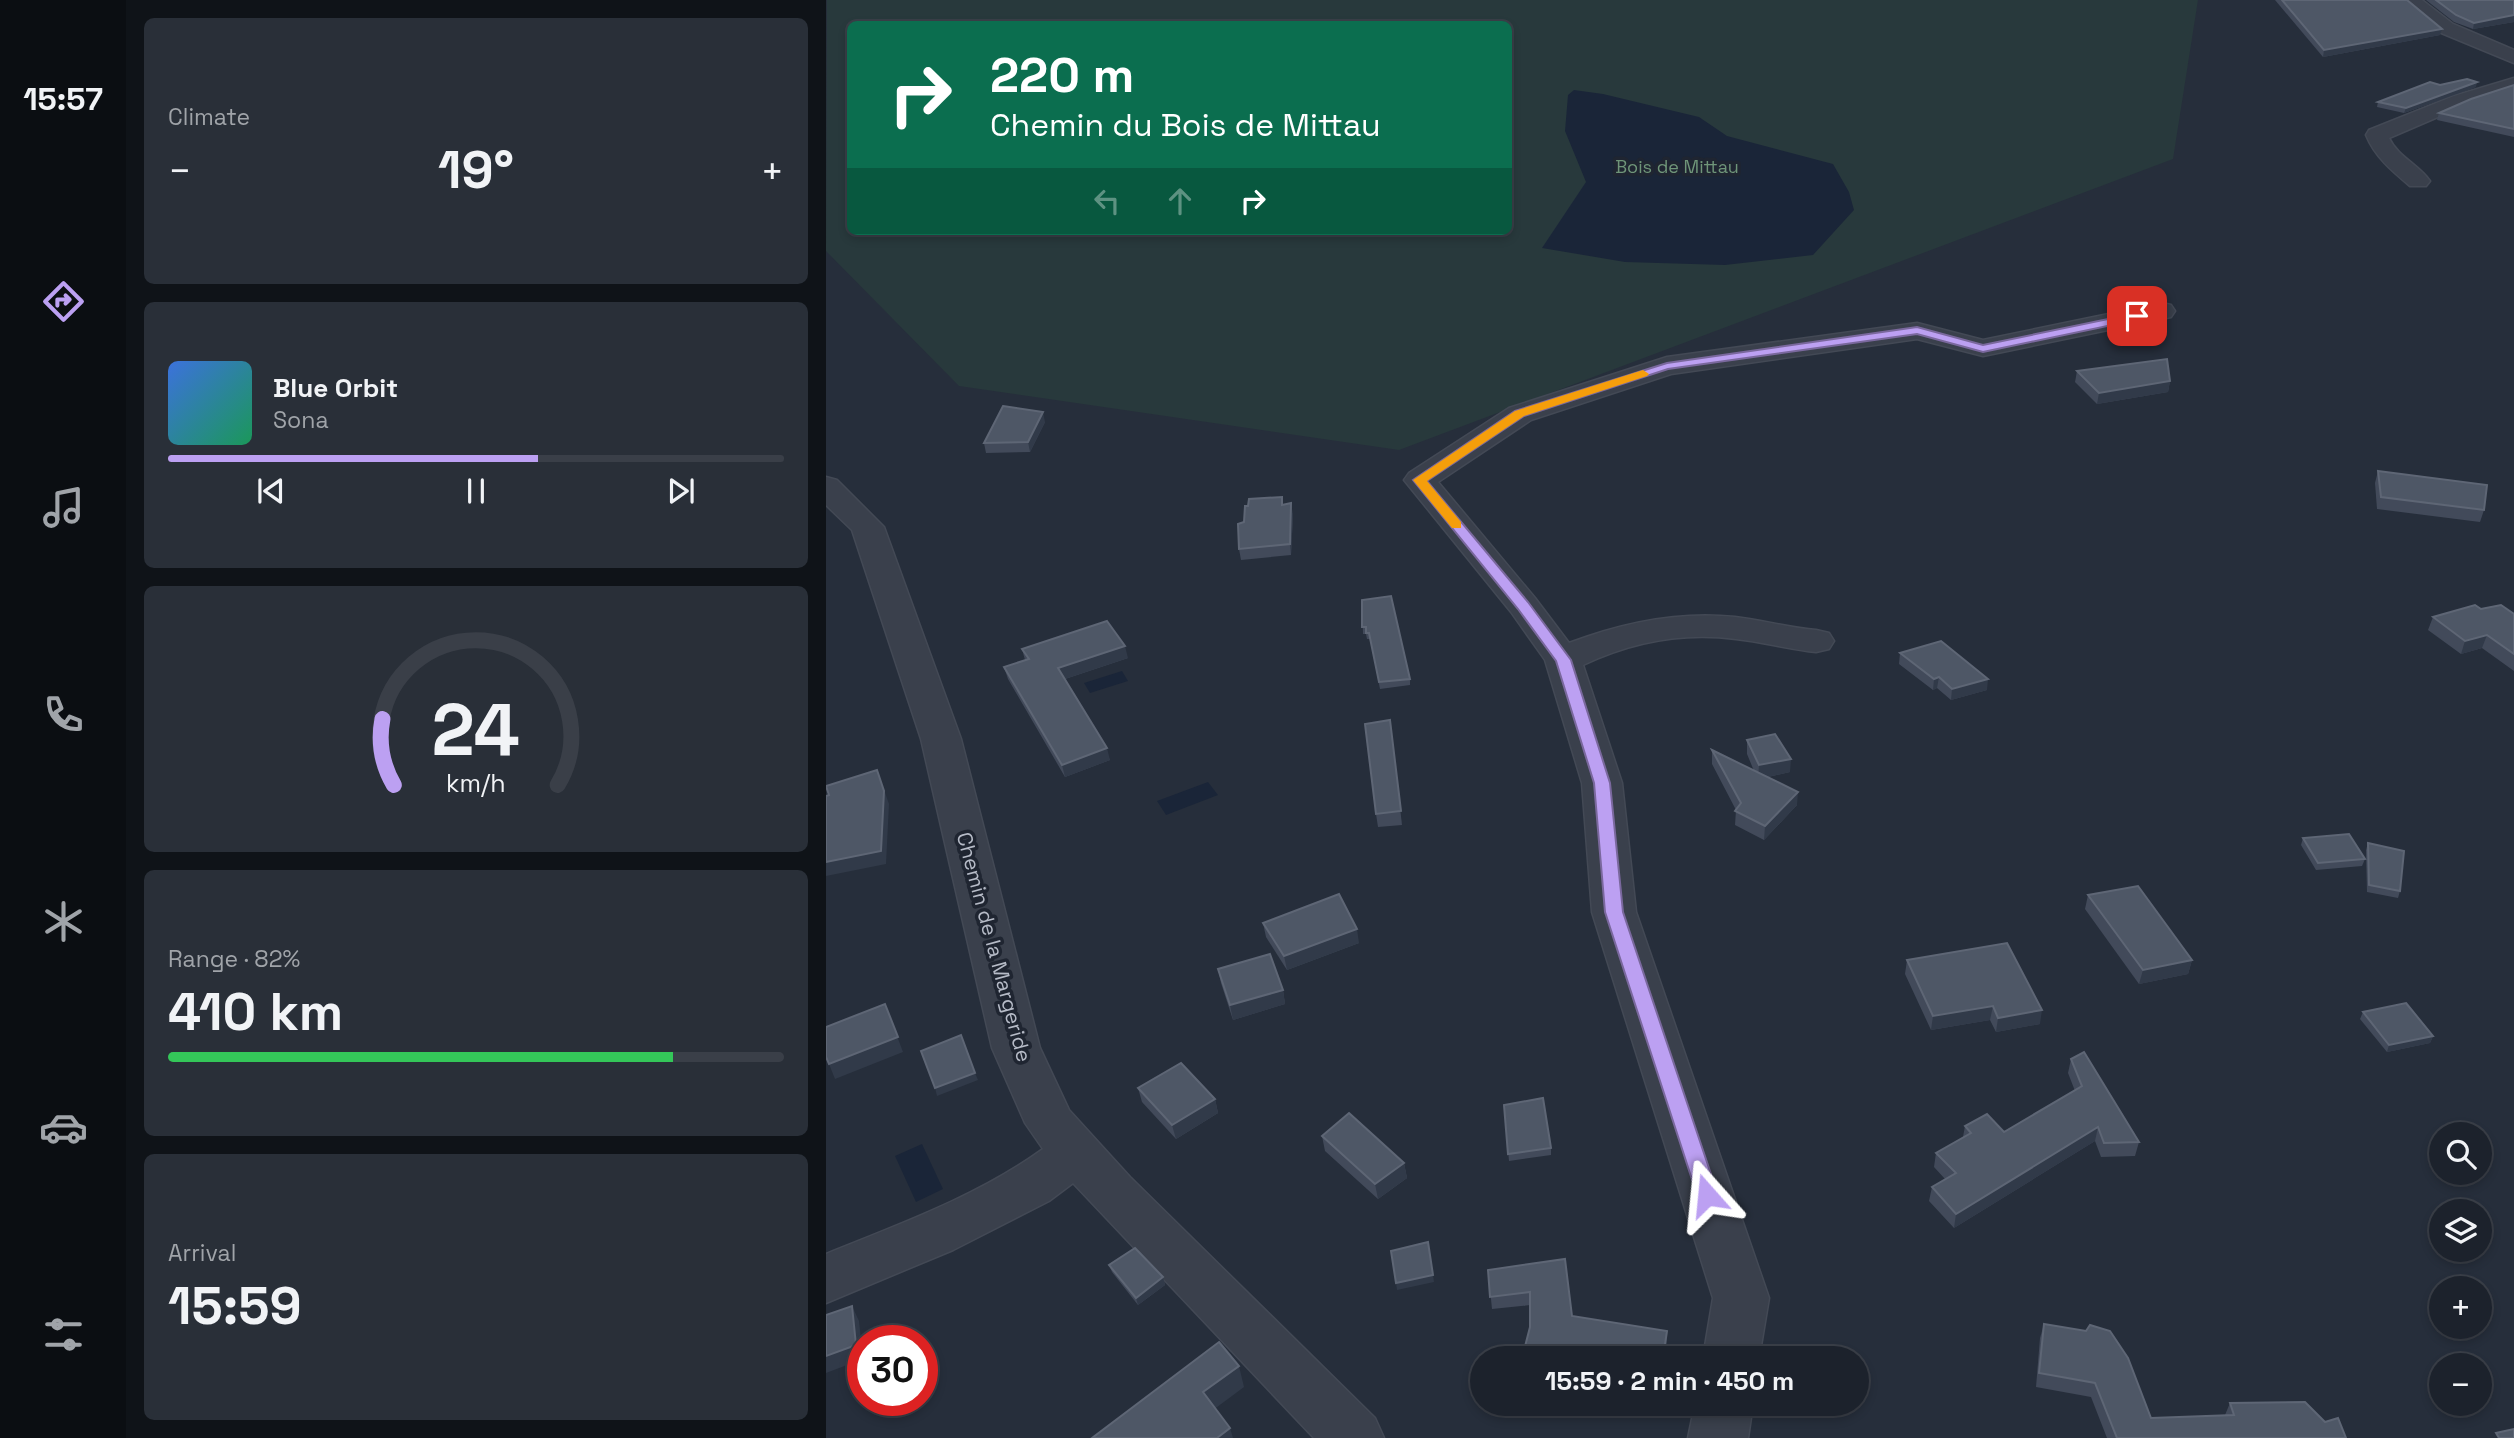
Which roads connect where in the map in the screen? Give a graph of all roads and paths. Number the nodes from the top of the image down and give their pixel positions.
1 (2412, 0) edge
2 (2514, 57) edge
3 (2514, 84) edge
4 (2418, 181) dead end
5 (2162, 311) dead end
6 (826, 488) edge
7 (1816, 641) dead end
8 (1563, 660) junction
9 (1077, 1152) junction
10 (826, 1279) edge
11 (1733, 1346) edge
12 (1722, 1416) edge
13 (1354, 1438) edge
14 (1718, 1438) edge

1 - 2 street
3 - 4 street
5 - 8 street
6 - 9 street, Chemin de la Margeride
7 - 8 street
8 - 11 street
9 - 10 street
9 - 13 street, Chemin de la Margeride
12 - 14 street

